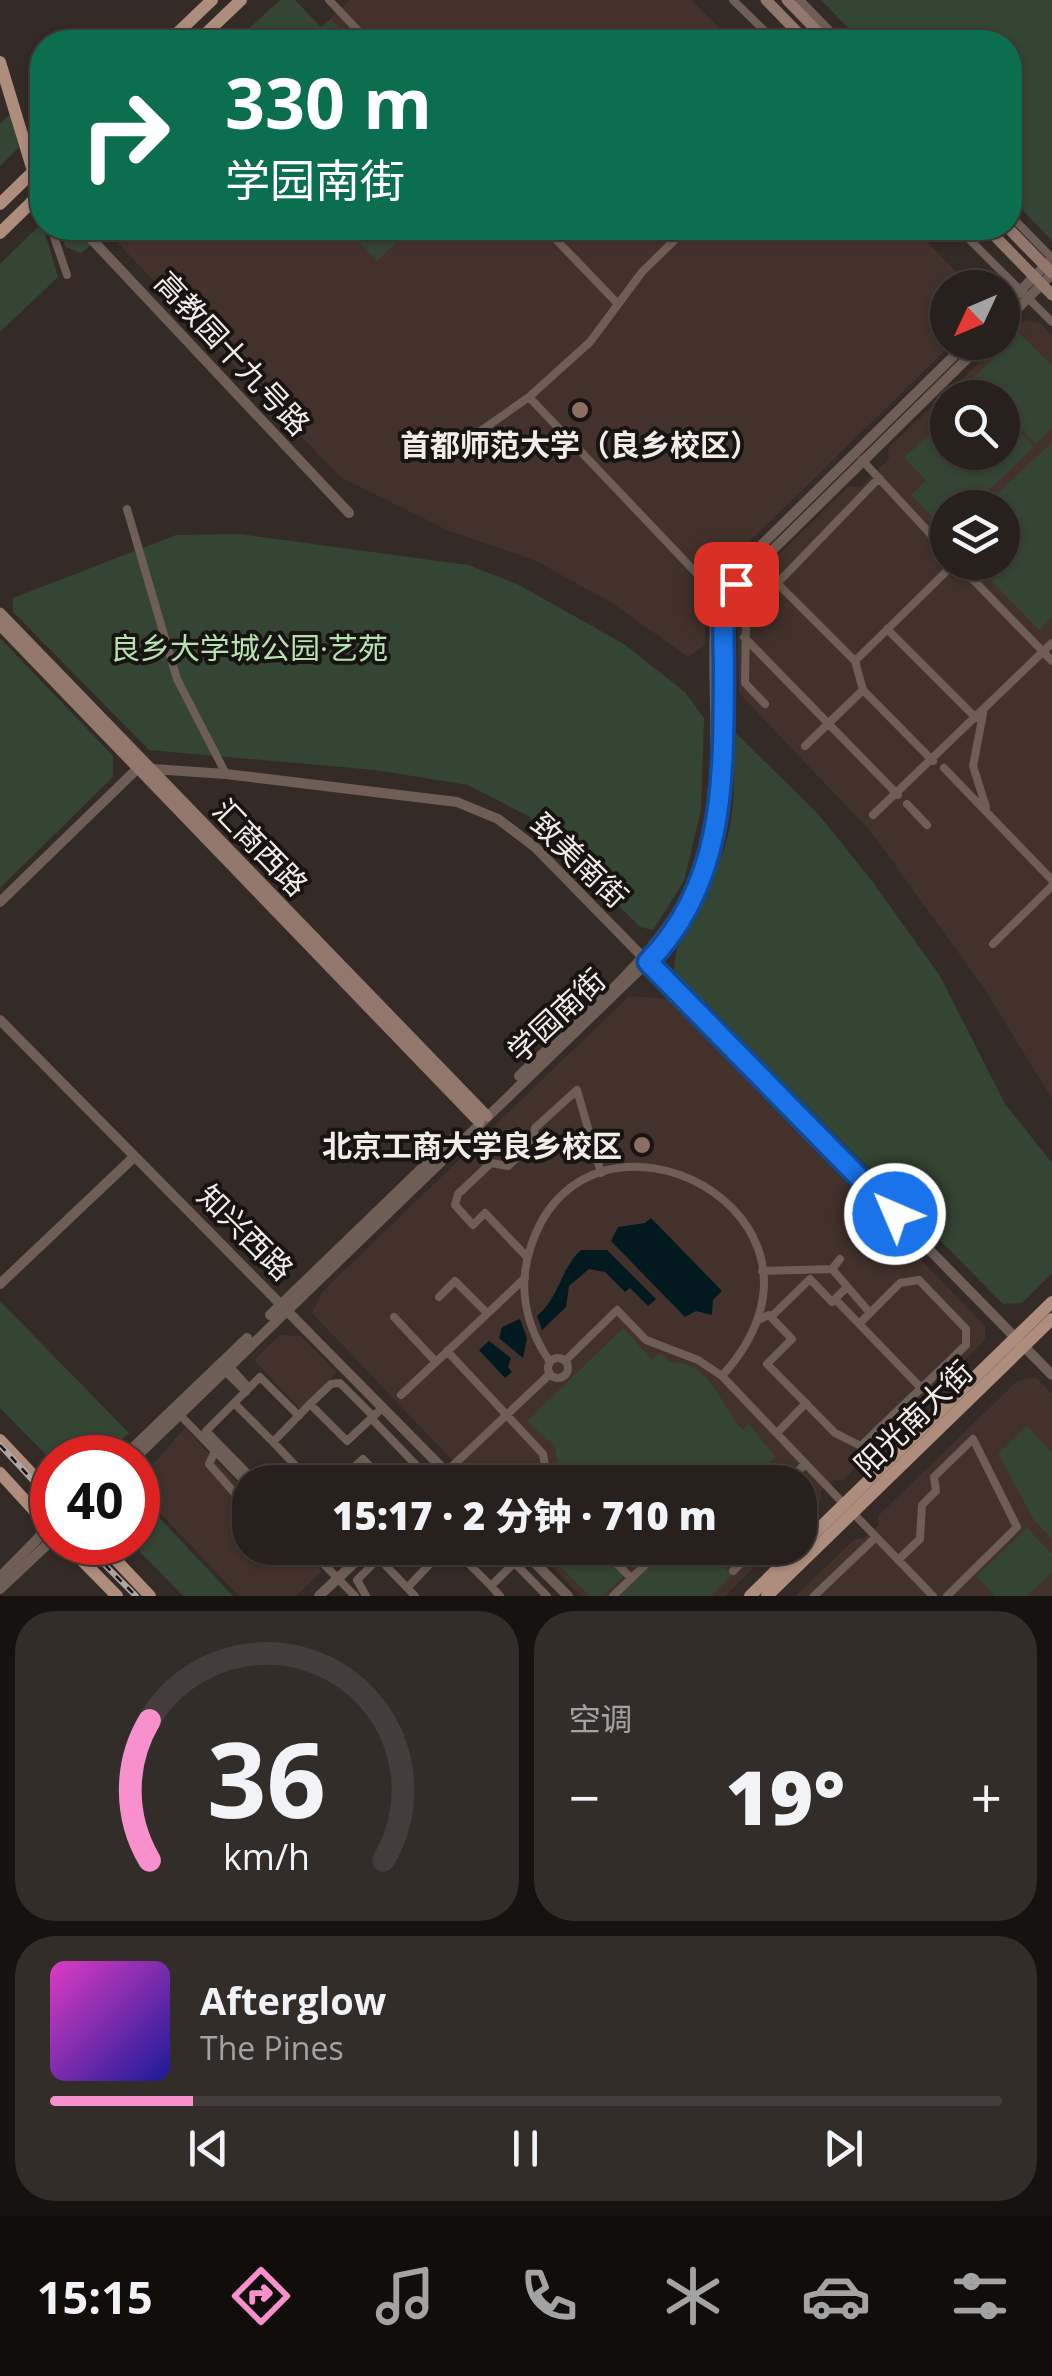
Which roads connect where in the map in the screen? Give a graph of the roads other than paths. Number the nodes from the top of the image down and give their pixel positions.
1 (212, 0) edge
2 (241, 0) edge
3 (329, 0) edge
4 (734, 0) edge
5 (766, 0) edge
6 (787, 0) edge
7 (800, 0) edge
8 (181, 30) edge
9 (210, 30) edge
10 (358, 30) edge
11 (764, 30) edge
12 (796, 30) edge
13 (816, 30) edge
14 (829, 30) edge
15 (0, 62) edge
16 (30, 145) edge
17 (30, 175) edge
18 (0, 204) edge
19 (30, 207) edge
20 (1022, 230) edge
21 (0, 233) edge
22 (55, 240) edge
23 (91, 240) edge
24 (557, 240) edge
25 (675, 240) edge
26 (970, 240) edge
27 (999, 240) edge
28 (1022, 240) edge
29 (1051, 266) edge
30 (67, 275) dead end
31 (1038, 281) junction
32 (1025, 295) junction
33 (1052, 295) edge
34 (1020, 298) edge
35 (1020, 301) edge
36 (618, 304) junction
37 (1052, 322) edge
38 (950, 360) edge
39 (965, 360) edge
40 (529, 397) junction
41 (460, 446) dead end
42 (862, 460) junction
43 (879, 478) junction
44 (126, 508) dead end
45 (349, 512) dead end
46 (930, 533) edge
47 (937, 580) edge
48 (973, 580) edge
49 (776, 582) junction
50 (722, 599) junction
51 (0, 613) edge
52 (0, 625) edge
53 (887, 629) junction
54 (744, 637) junction
55 (1052, 643) edge
56 (854, 661) junction
57 (1052, 661) edge
58 (863, 690) junction
59 (765, 704) dead end
60 (984, 710) junction
61 (976, 718) junction
62 (828, 724) junction
63 (806, 746) dead end
64 (933, 761) junction
65 (143, 767) junction
66 (944, 768) dead end
67 (226, 774) junction
68 (898, 795) junction
69 (907, 804) dead end
70 (988, 814) junction
71 (873, 816) dead end
72 (926, 825) dead end
73 (1052, 883) edge
74 (0, 902) edge
75 (992, 944) dead end
76 (646, 959) junction
77 (0, 1020) edge
78 (481, 1117) junction
79 (134, 1157) junction
80 (601, 1173) junction
81 (527, 1257) junction
82 (840, 1259) dead end
83 (832, 1269) junction
84 (762, 1271) junction
85 (525, 1277) junction
86 (0, 1284) edge
87 (846, 1288) junction
88 (438, 1297) dead end
89 (836, 1299) junction
90 (1052, 1302) edge
91 (285, 1306) junction
92 (870, 1312) junction
93 (487, 1314) junction
94 (394, 1317) dead end
95 (771, 1318) junction
96 (1052, 1318) edge
97 (758, 1320) junction
98 (859, 1324) junction
99 (1020, 1341) junction
100 (447, 1351) junction
101 (566, 1360) junction
102 (436, 1362) junction
103 (550, 1362) junction
104 (226, 1368) junction
105 (550, 1374) junction
106 (1052, 1375) edge
107 (722, 1376) junction
108 (922, 1389) junction
109 (248, 1390) junction
110 (401, 1395) dead end
111 (806, 1403) junction
112 (234, 1404) junction
113 (310, 1404) junction
114 (179, 1414) junction
115 (374, 1415) junction
116 (299, 1416) junction
117 (507, 1416) junction
118 (776, 1433) junction
119 (147, 1435) edge
120 (158, 1435) edge
121 (0, 1440) edge
122 (347, 1441) junction
123 (273, 1442) junction
124 (215, 1451) junction
125 (363, 1459) junction
126 (805, 1463) joint
127 (239, 1465) edge
128 (295, 1465) edge
129 (356, 1465) edge
130 (369, 1465) edge
131 (416, 1465) edge
132 (439, 1465) edge
133 (454, 1465) edge
134 (545, 1465) edge
135 (232, 1468) edge
136 (30, 1472) edge
137 (0, 1473) edge
138 (232, 1490) edge
139 (30, 1506) edge
140 (848, 1508) junction
141 (817, 1533) edge
142 (876, 1537) junction
143 (30, 1550) edge
144 (30, 1555) edge
145 (898, 1560) junction
146 (87, 1565) edge
147 (120, 1565) edge
148 (325, 1565) edge
149 (351, 1565) edge
150 (372, 1565) edge
151 (386, 1565) edge
152 (430, 1565) edge
153 (467, 1565) edge
154 (510, 1565) edge
155 (525, 1565) edge
156 (529, 1565) edge
157 (618, 1565) edge
158 (645, 1565) edge
159 (739, 1565) edge
160 (782, 1565) edge
161 (733, 1571) dead end
162 (0, 1577) edge
163 (338, 1578) junction
164 (631, 1578) junction
165 (408, 1586) junction
166 (491, 1586) junction
167 (0, 1588) edge
168 (351, 1595) edge
169 (118, 1596) edge
170 (150, 1596) edge
171 (319, 1596) edge
172 (366, 1596) edge
173 (415, 1596) edge
174 (500, 1596) edge
175 (547, 1596) edge
176 (568, 1596) edge
177 (613, 1596) edge
178 (750, 1596) edge
179 (767, 1596) edge
180 (814, 1596) edge
181 (934, 1596) edge
182 (948, 1596) edge

1 - 8 main road
2 - 9 main road
3 - 10 street
4 - 11 street
5 - 12 main road
6 - 13 main road
7 - 14 street
15 - 16 main road
17 - 18 main road
19 - 21 main road
20 - 29 street
22 - 30 street
23 - 45 street, 高教园十九号路
24 - 36 street
25 - 36 street
26 - 32 street
27 - 31 main road
28 - 29 main road
29 - 31 street
31 - 32 street
31 - 33 main road
32 - 34 street
32 - 35 street
32 - 37 street
36 - 40 street
38 - 50 street
39 - 42 street
40 - 41 street
40 - 50 street
42 - 43 street
42 - 50 street
43 - 46 street
43 - 49 street
44 - 67 street
47 - 53 street
48 - 57 street
49 - 54 street
49 - 56 street
50 - 76 street, 学园南街
51 - 65 main road, 汇商西路
52 - 65 main road, 汇商西路
53 - 56 street
53 - 61 street
54 - 59 street
54 - 62 street
55 - 60 street
56 - 58 street
58 - 62 street
58 - 64 street
60 - 61 street
60 - 70 street
61 - 64 street
62 - 63 street
62 - 68 street
64 - 68 street
65 - 67 street, 致美南街
65 - 74 street
65 - 78 main road, 汇商西路
66 - 70 street
67 - 76 street, 致美南街
68 - 71 street
69 - 72 street
70 - 73 street
73 - 75 street
76 - 78 street, 学园南街
76 - 99 street, 致美南街
77 - 79 street, 知兴西路
78 - 91 street, 学园南街
79 - 86 street
79 - 91 street, 知兴西路
80 - 81 street
80 - 81 street
80 - 84 street
81 - 85 street
82 - 83 street
83 - 84 street
83 - 87 street
84 - 97 street
85 - 93 street
85 - 103 street
87 - 89 street
87 - 92 street
88 - 93 street
89 - 95 street
89 - 98 street
90 - 99 main road, 阳光南大街
91 - 104 street, 学园南街
91 - 119 street, 学园南街
91 - 132 street, 知兴西路
92 - 98 street
92 - 108 street
93 - 100 street
94 - 102 street
95 - 97 street
95 - 111 street
96 - 99 main road, 阳光南大街
97 - 107 street
98 - 108 street
99 - 106 street, 致美南街
99 - 140 main road, 阳光南大街
100 - 102 street
100 - 117 street
101 - 103 street
101 - 105 street
101 - 107 street
102 - 110 street
103 - 105 street
104 - 109 street
104 - 114 street, 学园南街
105 - 117 street
107 - 118 street
108 - 111 street
109 - 112 street
109 - 116 street
111 - 118 street
112 - 123 street
112 - 127 street
113 - 115 street
113 - 116 street
113 - 122 street
114 - 120 street, 学园南街
114 - 124 street
115 - 122 street
115 - 131 street
116 - 123 street
117 - 133 street
117 - 134 street
118 - 126 street
121 - 136 main road
122 - 125 street
123 - 128 street
124 - 135 street
124 - 138 street
125 - 129 street
125 - 130 street
126 - 140 street
137 - 139 main road
140 - 141 main road, 阳光南大街
140 - 142 street
140 - 179 main road, 阳光南大街
142 - 145 street
142 - 180 street
143 - 162 street
144 - 167 street
145 - 181 street
145 - 182 street
146 - 169 main road
147 - 170 main road
148 - 163 street
149 - 163 street
150 - 172 street
151 - 165 street
152 - 165 street
153 - 166 street
154 - 166 street
155 - 175 street
156 - 176 street
157 - 164 street
158 - 164 street
159 - 161 street
160 - 178 main road, 阳光南大街
163 - 168 street
163 - 171 street
164 - 177 street
165 - 173 street
166 - 174 street

